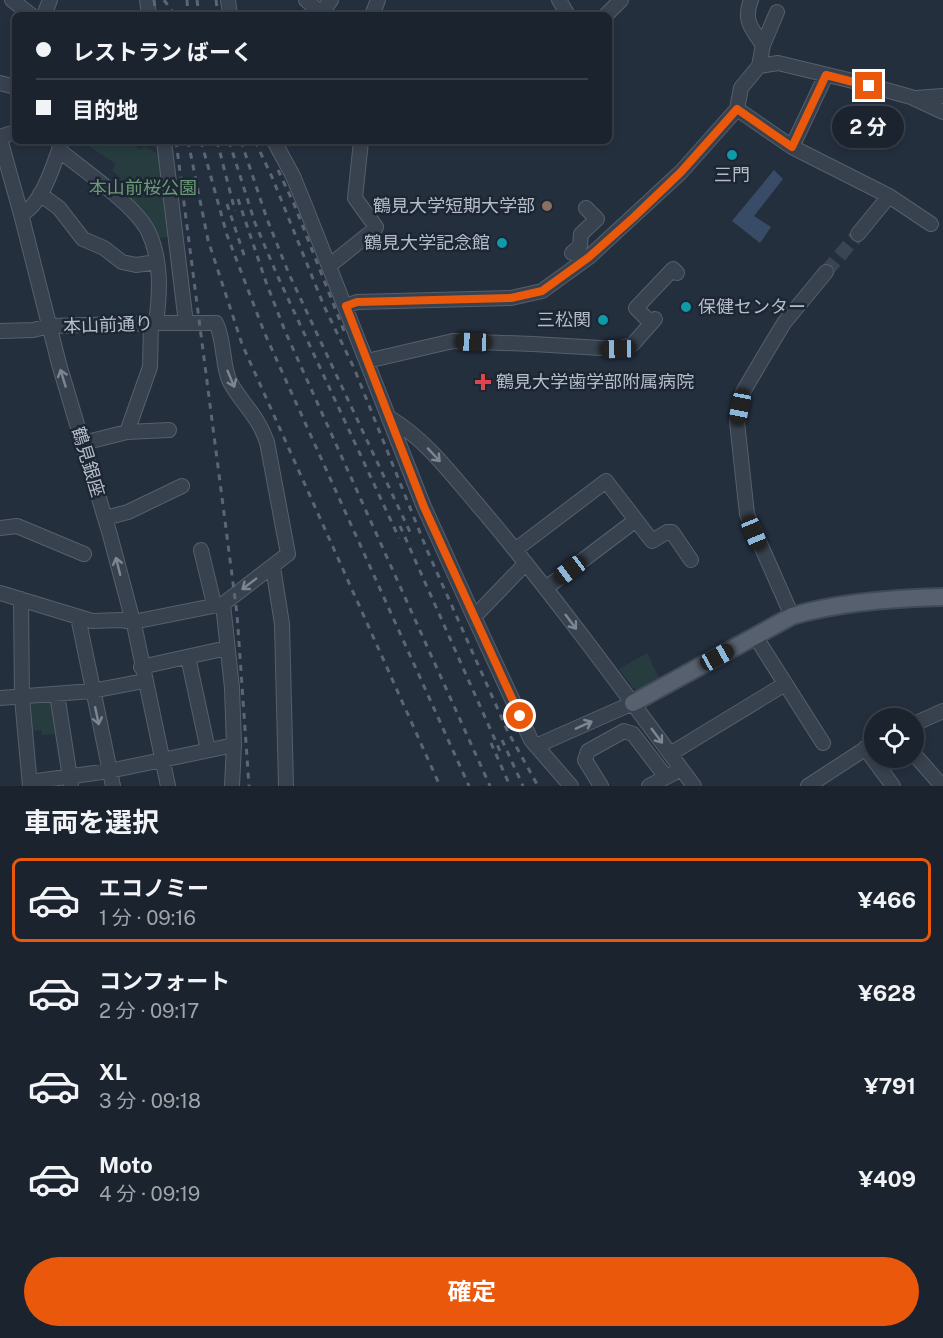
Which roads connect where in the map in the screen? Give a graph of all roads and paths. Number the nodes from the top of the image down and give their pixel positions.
1 (12, 0) edge
2 (306, 0) edge
3 (331, 0) edge
4 (621, 0) edge
5 (751, 0) edge
6 (26, 12) edge
7 (320, 12) edge
8 (322, 12) edge
9 (609, 12) edge
10 (777, 12) dead end
11 (763, 45) junction
12 (759, 66) junction
13 (826, 75) junction
14 (943, 96) edge
15 (911, 97) junction
16 (737, 109) junction
17 (943, 112) edge
18 (0, 138) edge
19 (164, 144) edge
20 (276, 144) edge
21 (361, 144) edge
22 (57, 145) edge
23 (792, 147) junction
24 (40, 194) junction
25 (889, 196) junction
26 (586, 208) dead end
27 (21, 214) junction
28 (938, 227) edge
29 (858, 234) tunnel mouth
30 (589, 257) junction
31 (157, 262) junction
32 (329, 266) junction
33 (826, 272) tunnel mouth
34 (677, 273) dead end
35 (346, 306) junction
36 (153, 323) junction
37 (186, 323) junction
38 (49, 326) junction
39 (0, 331) edge
40 (367, 361) junction
41 (390, 418) junction
42 (170, 430) dead end
43 (127, 432) junction
44 (83, 443) junction
45 (182, 486) dead end
46 (105, 518) junction
47 (636, 520) junction
48 (0, 528) edge
49 (201, 550) dead end
50 (515, 550) junction
51 (84, 554) dead end
52 (691, 560) dead end
53 (526, 563) junction
54 (273, 567) junction
55 (546, 588) junction
56 (0, 592) edge
57 (21, 599) junction
58 (942, 599) edge
59 (219, 604) junction
60 (792, 616) junction
61 (78, 617) junction
62 (474, 617) junction
63 (132, 622) junction
64 (755, 636) junction
65 (227, 648) junction
66 (188, 657) junction
67 (141, 667) junction
68 (144, 681) junction
69 (785, 684) junction
70 (92, 691) junction
71 (57, 694) junction
72 (0, 698) edge
73 (22, 698) junction
74 (633, 703) junction
75 (943, 711) edge
76 (924, 720) edge
77 (823, 743) dead end
78 (234, 745) junction
79 (536, 746) junction
80 (864, 749) edge
81 (208, 750) junction
82 (670, 754) junction
83 (162, 760) junction
84 (924, 765) edge
85 (883, 768) edge
86 (681, 769) junction
87 (109, 771) junction
88 (666, 777) junction
89 (71, 782) edge
90 (30, 784) edge
91 (113, 786) edge
92 (168, 786) edge
93 (232, 786) edge
94 (286, 786) edge
95 (571, 786) edge
96 (601, 786) edge
97 (649, 786) edge
98 (694, 786) edge
99 (808, 786) edge
100 (893, 786) edge
101 (942, 786) edge

1 - 6 street
2 - 7 street
3 - 8 street
4 - 9 street
5 - 11 street
10 - 11 street
11 - 12 street
12 - 13 street
12 - 16 street
13 - 15 street
13 - 23 street
14 - 15 street
15 - 17 street
16 - 23 street
16 - 30 street
18 - 27 street, 鶴見銀座
19 - 37 street
20 - 32 street
21 - 32 street
22 - 24 street
22 - 31 street
23 - 25 street
24 - 27 street
24 - 31 street
25 - 28 street
25 - 29 street
26 - 30 street
27 - 38 street, 鶴見銀座
30 - 35 street
31 - 36 street
32 - 35 street
33 - 60 street
34 - 40 street
35 - 40 street
36 - 37 street, 本山前通り
36 - 38 street, 本山前通り
36 - 43 street
37 -> 54 street, 本山前通り
38 - 39 street, 本山前通り
44 -> 38 street, 鶴見銀座
40 - 41 street
41 -> 50 street
41 - 62 street
42 - 43 street
43 - 44 street
44 - 46 street, 鶴見銀座
45 - 46 street
63 -> 46 street, 鶴見銀座
47 - 50 street
47 - 52 street
47 - 55 street
48 - 51 street
49 - 59 street
50 - 53 street
53 - 55 street
53 - 62 street
54 -> 59 street
54 - 94 street
55 -> 74 street
56 - 57 street
57 - 61 street
57 - 73 street
58 - 60 main road
59 - 63 street
59 - 65 street
60 - 64 main road
61 - 63 street
61 - 70 street
62 - 79 street
63 - 67 street, 鶴見銀座
64 - 69 street
64 - 74 main road
65 - 66 street
65 - 78 street
66 - 67 street
66 - 81 street
67 - 68 street, 鶴見銀座
68 - 70 street
68 - 83 street, 鶴見銀座
69 - 77 street
69 - 82 street
70 - 71 street
70 -> 87 street
71 - 73 street
71 - 89 street
72 - 73 street
73 - 90 street
79 -> 74 street
74 -> 82 street
75 - 76 street
78 - 81 street
78 - 93 street
79 - 95 street
80 - 99 street
81 - 83 street
82 - 86 street
83 - 87 street
83 - 92 street, 鶴見銀座
84 - 101 street
85 - 100 street
86 - 88 street
86 - 98 street
87 - 89 street
87 - 91 street
88 - 96 street
88 - 97 street
89 - 90 street

